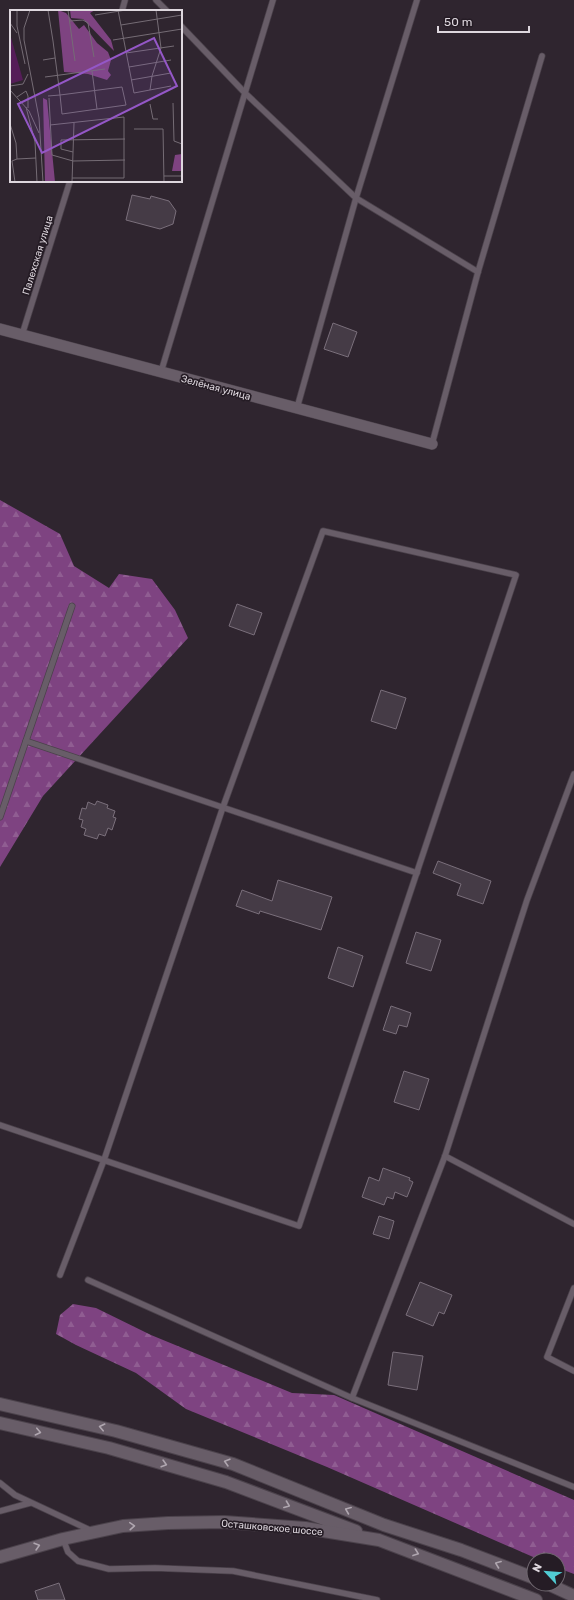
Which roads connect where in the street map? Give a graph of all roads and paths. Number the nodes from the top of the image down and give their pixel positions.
1 (125, 0) edge
2 (156, 0) edge
3 (273, 0) edge
4 (417, 0) edge
5 (122, 10) edge
6 (166, 10) edge
7 (182, 27) edge
8 (542, 56) dead end
9 (245, 93) junction
10 (70, 182) edge
11 (356, 198) junction
12 (478, 272) junction
13 (0, 329) edge
14 (22, 335) junction
15 (161, 372) junction
16 (297, 408) junction
17 (432, 444) joint
18 (72, 606) dead end
19 (26, 741) junction
20 (574, 774) edge
21 (223, 808) junction
22 (0, 817) edge
23 (417, 873) junction
24 (0, 1125) edge
25 (444, 1156) junction
26 (104, 1160) junction
27 (574, 1224) edge
28 (60, 1275) dead end
29 (88, 1280) dead end
30 (574, 1288) edge
31 (574, 1371) edge
32 (352, 1398) junction
33 (0, 1404) edge
34 (0, 1423) edge
35 (0, 1483) edge
36 (574, 1487) edge
37 (30, 1503) junction
38 (0, 1511) edge
39 (93, 1532) junction
40 (63, 1539) junction
41 (379, 1540) junction
42 (0, 1557) edge
43 (526, 1575) edge
44 (377, 1600) edge
45 (536, 1600) edge

1 - 5 lane
2 - 6 lane
3 - 9 lane
4 - 11 lane
7 - 9 lane
8 - 12 lane
9 - 11 lane
9 - 15 lane
10 - 14 lane, Палехская улица
11 - 12 lane
11 - 16 lane
12 - 17 lane
13 - 14 street, Зелёная улица
14 - 15 street, Зелёная улица
15 - 16 street, Зелёная улица
16 - 17 street, Зелёная улица
18 - 19 lane
19 - 21 lane
19 - 22 lane
20 - 25 lane
21 - 23 lane
21 - 23 lane
21 - 26 lane
23 - 26 lane
24 - 26 lane
25 - 27 lane
25 - 32 lane
26 - 28 lane
29 - 32 lane
30 - 31 lane
32 - 36 lane
43 -> 33 main road
34 -> 41 main road
35 - 37 lane
37 - 38 lane
37 - 39 lane
39 - 40 main road, Осташковское шоссе
39 -> 41 main road, Осташковское шоссе
42 -> 40 main road, Осташковское шоссе
40 - 44 lane
41 -> 45 main road, Осташковское шоссе

